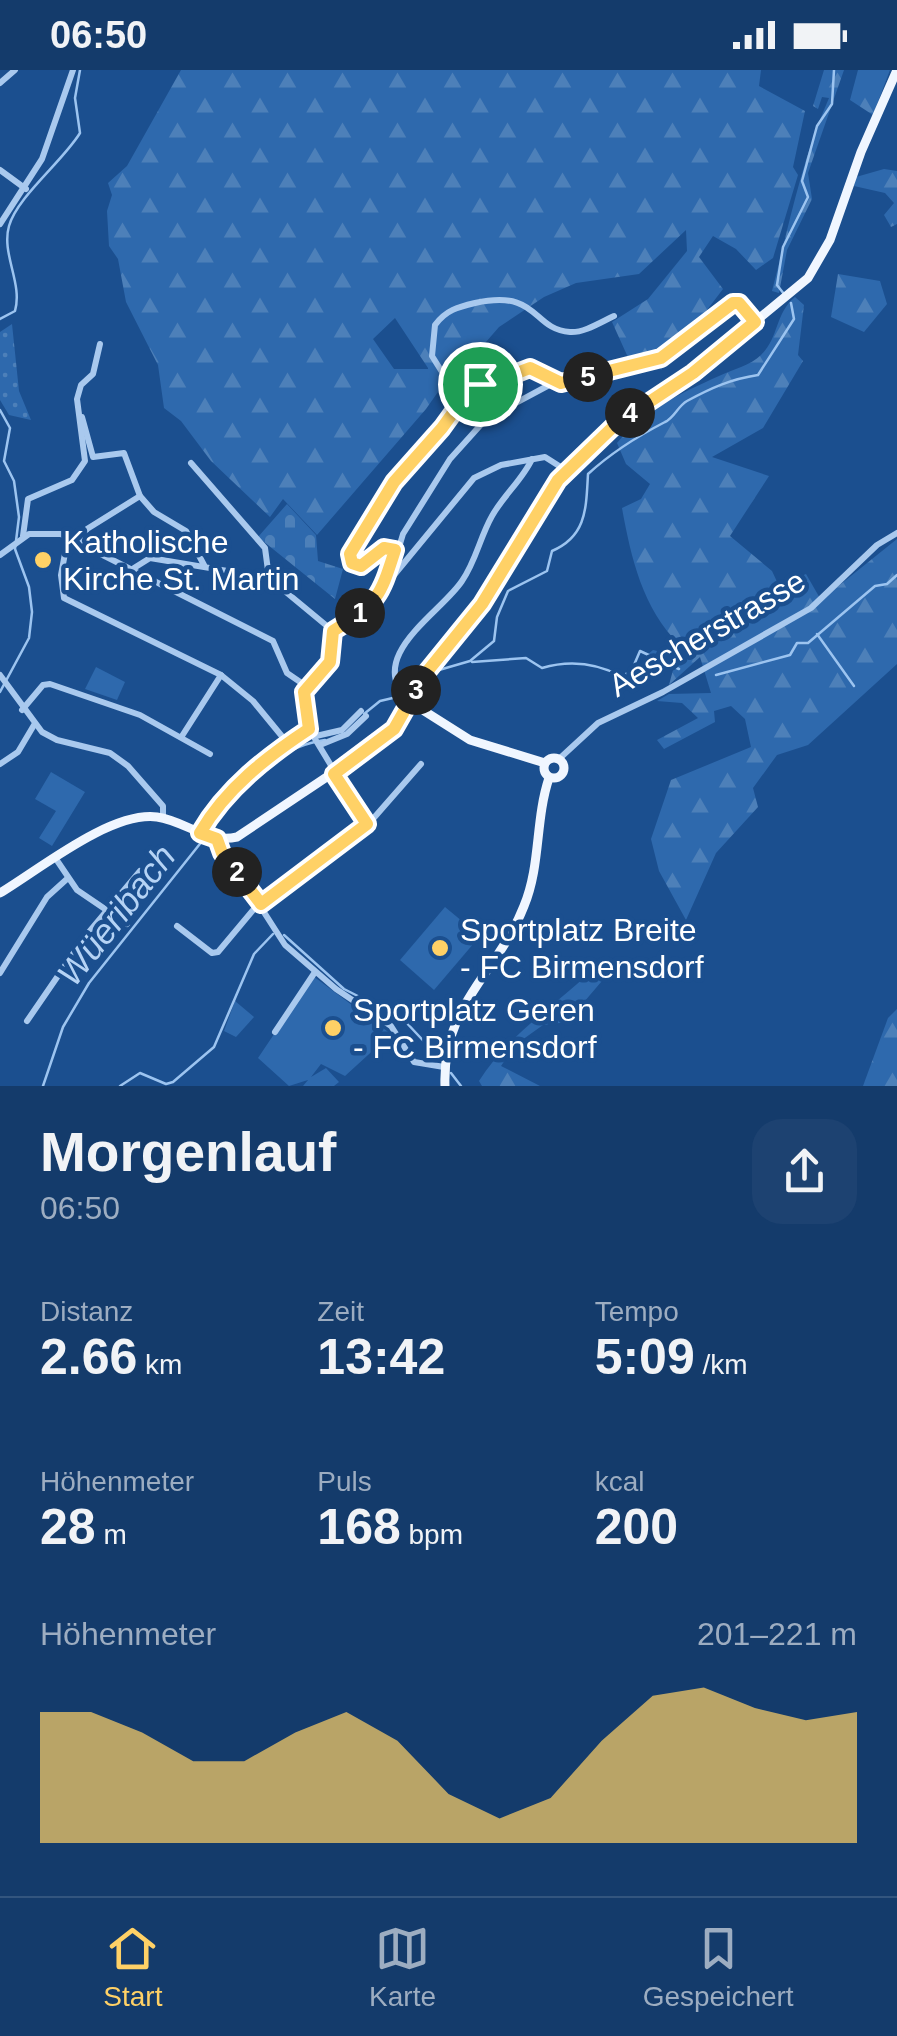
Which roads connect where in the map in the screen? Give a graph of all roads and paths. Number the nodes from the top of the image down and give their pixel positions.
1 (15, 70) edge
2 (73, 70) edge
3 (897, 70) edge
4 (0, 83) edge
5 (0, 170) edge
6 (26, 189) junction
7 (0, 224) edge
8 (614, 316) dead end
9 (755, 322) junction
10 (100, 344) dead end
11 (553, 382) junction
12 (480, 384) junction
13 (80, 410) dead end
14 (532, 458) junction
15 (192, 463) dead end
16 (567, 472) junction
17 (140, 496) junction
18 (897, 534) edge
19 (68, 537) junction
20 (21, 538) junction
21 (79, 542) junction
22 (395, 550) junction
23 (0, 555) edge
24 (204, 565) junction
25 (134, 568) junction
26 (391, 574) junction
27 (269, 578) junction
28 (333, 631) junction
29 (222, 674) junction
30 (2, 678) edge
31 (306, 686) junction
32 (410, 702) junction
33 (22, 710) junction
34 (364, 714) dead end
35 (34, 726) junction
36 (182, 736) junction
37 (316, 738) junction
38 (285, 740) junction
39 (210, 754) dead end
40 (559, 759) junction
41 (544, 763) junction
42 (0, 764) edge
43 (421, 764) dead end
44 (334, 774) junction
45 (549, 778) junction
46 (164, 818) junction
47 (367, 824) junction
48 (207, 836) junction
49 (56, 859) junction
50 (140, 871) dead end
51 (68, 878) junction
52 (0, 893) edge
53 (261, 904) junction
54 (108, 910) junction
55 (127, 924) dead end
56 (176, 926) dead end
57 (315, 972) junction
58 (0, 974) edge
59 (28, 1020) dead end
60 (275, 1032) dead end
61 (444, 1067) junction
62 (444, 1086) edge

1 - 4 street
2 - 6 street
3 - 9 main road
5 - 6 street
6 - 7 street
8 - 12 street
9 - 11 street
9 - 16 main road
10 - 20 street
11 - 12 street
11 - 22 street
12 - 22 street
13 - 17 street
14 - 16 street
14 - 26 street
14 - 32 street
15 - 27 street
16 - 32 main road
17 - 21 street
17 - 24 street
18 - 40 street, Aescherstrasse
19 - 20 street
19 - 21 street
19 - 29 street
20 - 23 street
21 - 25 street
22 - 26 street
24 - 25 street
24 - 27 street
25 - 31 street
26 - 28 street
27 - 28 street
28 - 31 street
29 - 36 street
29 - 38 street
30 - 33 street
31 - 37 street
32 - 41 main road
32 - 44 main road
33 - 35 street
33 - 36 street
34 - 37 street
35 - 42 street
35 - 46 street
36 - 39 street
37 - 38 street
37 - 44 street
38 - 48 street
40 - 41 main road
40 - 45 main road
41 - 45 main road
43 - 47 street
44 - 47 street
44 - 48 main road
45 - 61 main road
46 - 48 main road
46 - 49 main road
47 - 53 street
48 - 53 street
49 - 51 street
49 - 52 main road
50 - 54 street
51 - 54 street
51 - 58 street
53 - 56 street
53 - 57 street
54 - 55 street
54 - 59 street
57 - 60 street
57 - 61 street
61 - 62 main road

